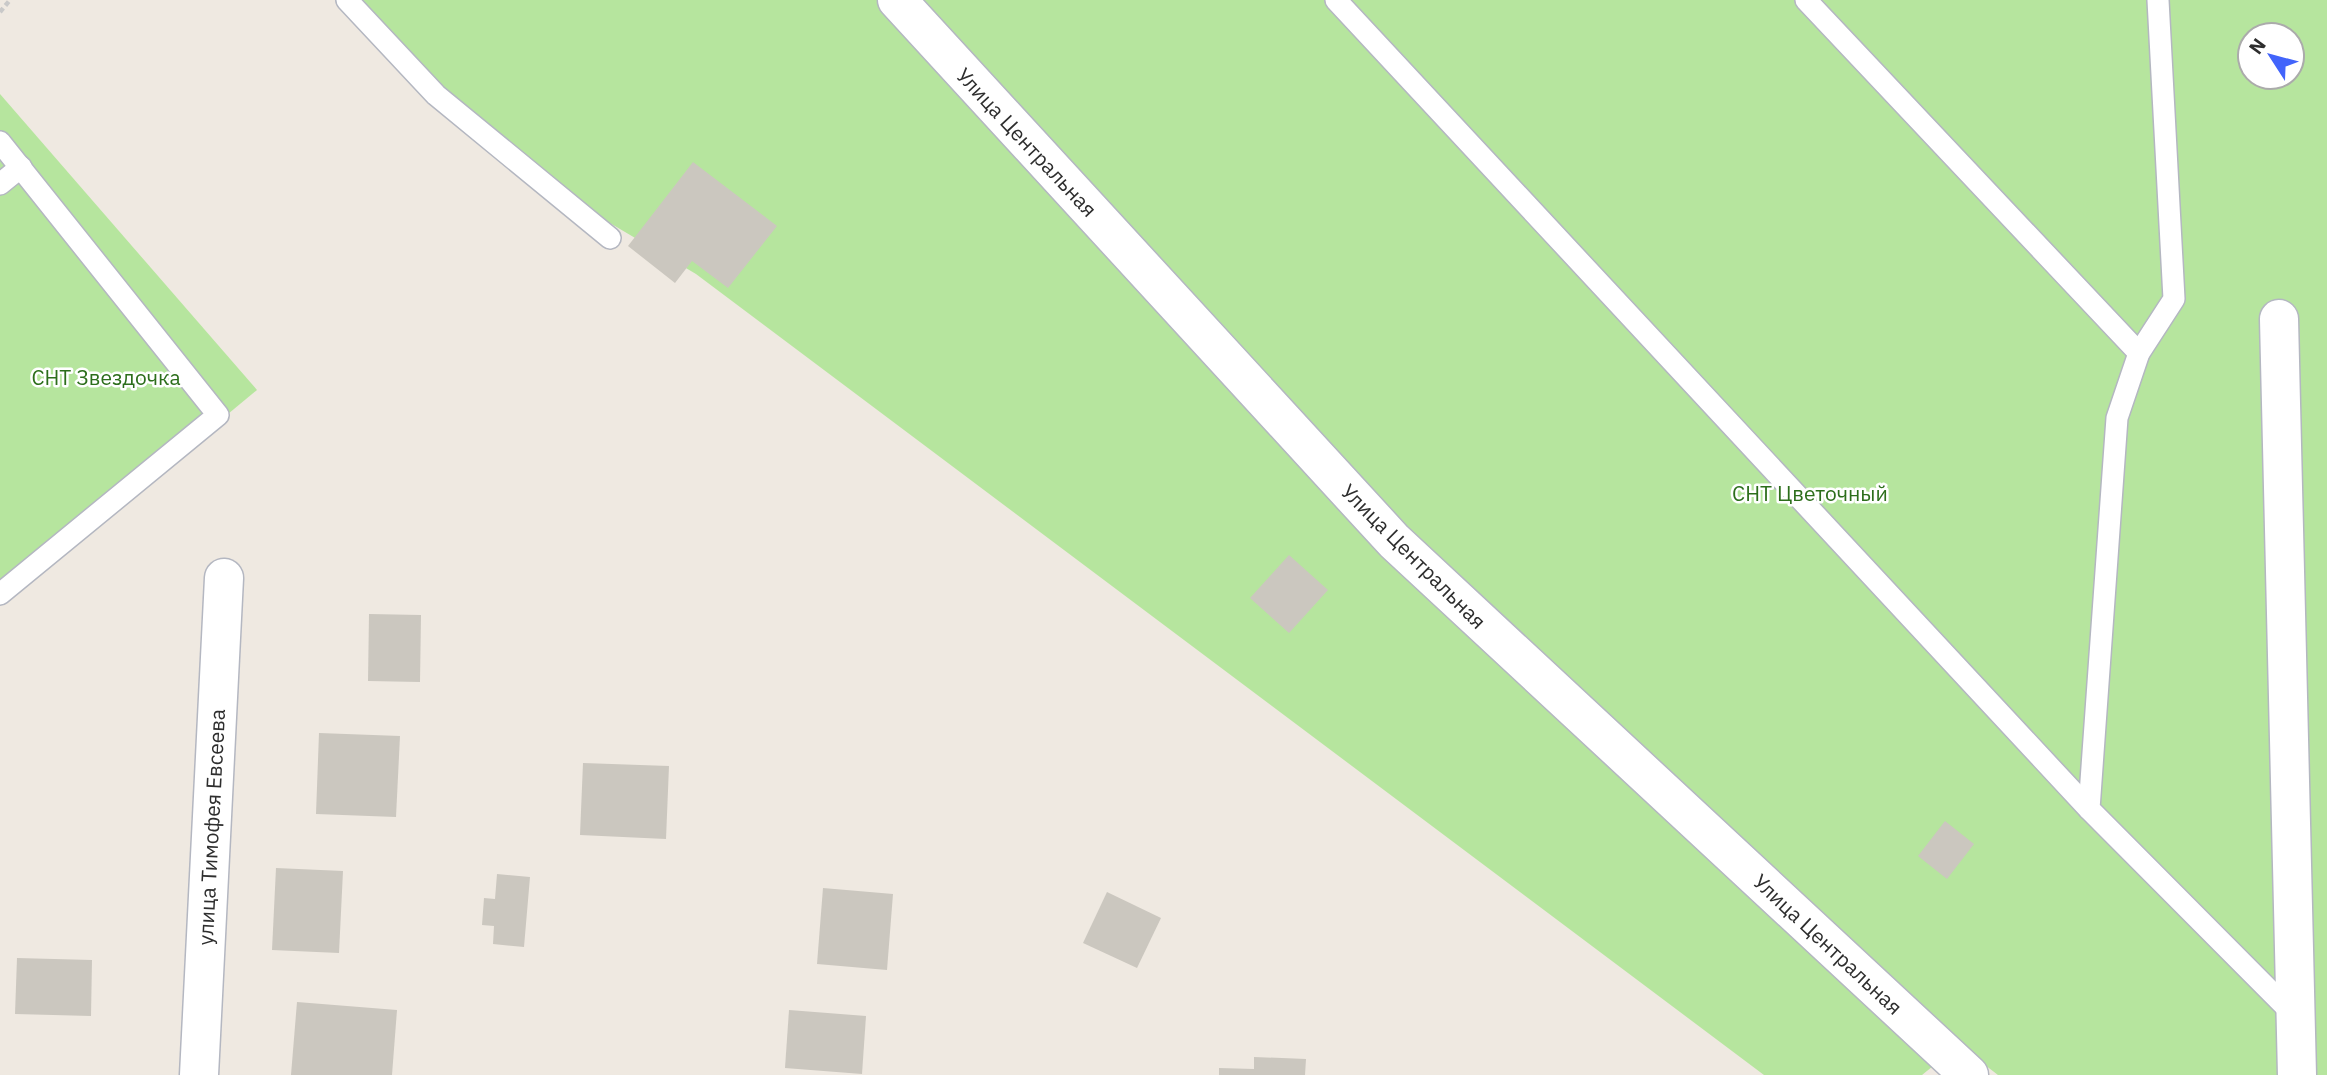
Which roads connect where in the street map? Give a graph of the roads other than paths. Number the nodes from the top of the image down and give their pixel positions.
1 (347, 0) edge
2 (897, 0) edge
3 (1336, 0) edge
4 (1806, 0) edge
5 (2158, 0) edge
6 (0, 142) edge
7 (21, 167) junction
8 (0, 184) edge
9 (610, 238) dead end
10 (2279, 319) dead end
11 (2139, 353) junction
12 (224, 578) dead end
13 (0, 594) edge
14 (2089, 809) junction
15 (2293, 1014) junction
16 (199, 1075) edge
17 (1969, 1075) edge
18 (2297, 1075) edge

1 - 9 lane
2 - 17 street, Улица Центральная
3 - 14 lane
4 - 11 lane
5 - 11 lane
6 - 7 lane
7 - 8 lane
7 - 13 lane
10 - 15 street
11 - 14 lane
12 - 16 street, улица Тимофея Евсеева
14 - 15 lane
15 - 18 street

